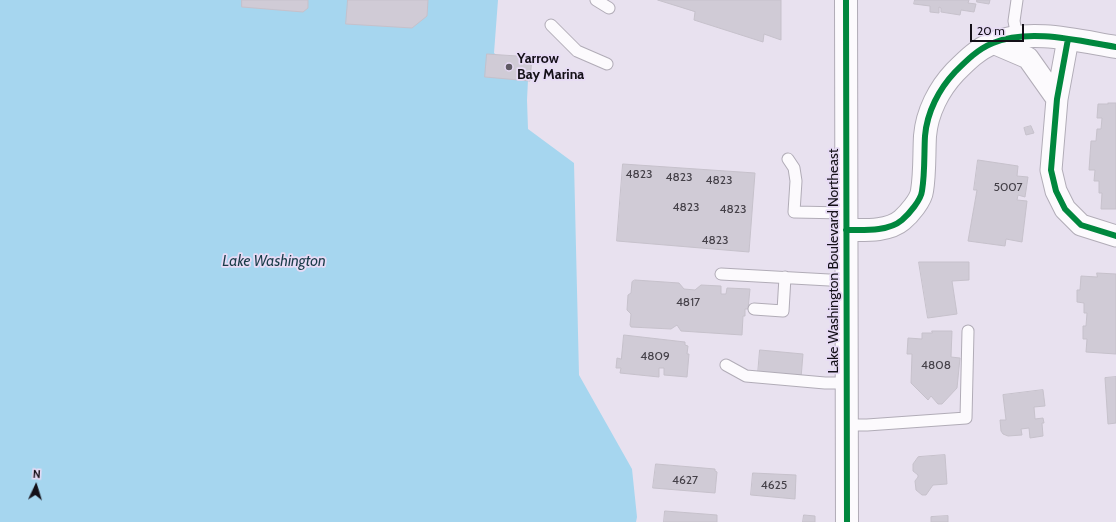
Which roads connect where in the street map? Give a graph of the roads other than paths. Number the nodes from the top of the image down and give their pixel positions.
1 (596, 0) edge
2 (846, 0) edge
3 (1017, 0) edge
4 (609, 8) dead end
5 (551, 24) dead end
6 (1017, 37) junction
7 (1068, 39) junction
8 (993, 43) junction
9 (1116, 47) edge
10 (607, 64) dead end
11 (1057, 99) junction
12 (788, 159) dead end
13 (846, 221) junction
14 (1116, 236) edge
15 (721, 274) dead end
16 (785, 277) junction
17 (847, 281) junction
18 (754, 309) dead end
19 (968, 331) dead end
20 (726, 365) dead end
21 (847, 383) junction
22 (847, 425) junction
23 (847, 522) edge

1 - 4 lane
2 - 13 main road, Lake Washington Boulevard Northeast
3 - 6 lane
5 - 10 lane
6 - 7 main road
6 - 8 main road
7 - 9 main road
7 - 11 street
8 - 11 street
8 - 13 main road
11 - 14 street
12 - 13 lane
13 - 17 main road, Lake Washington Boulevard Northeast
15 - 16 lane
16 - 17 lane
16 - 18 lane
17 - 21 main road, Lake Washington Boulevard Northeast
19 - 22 lane
20 - 21 lane
21 - 22 main road, Lake Washington Boulevard Northeast
22 - 23 main road, Lake Washington Boulevard Northeast

